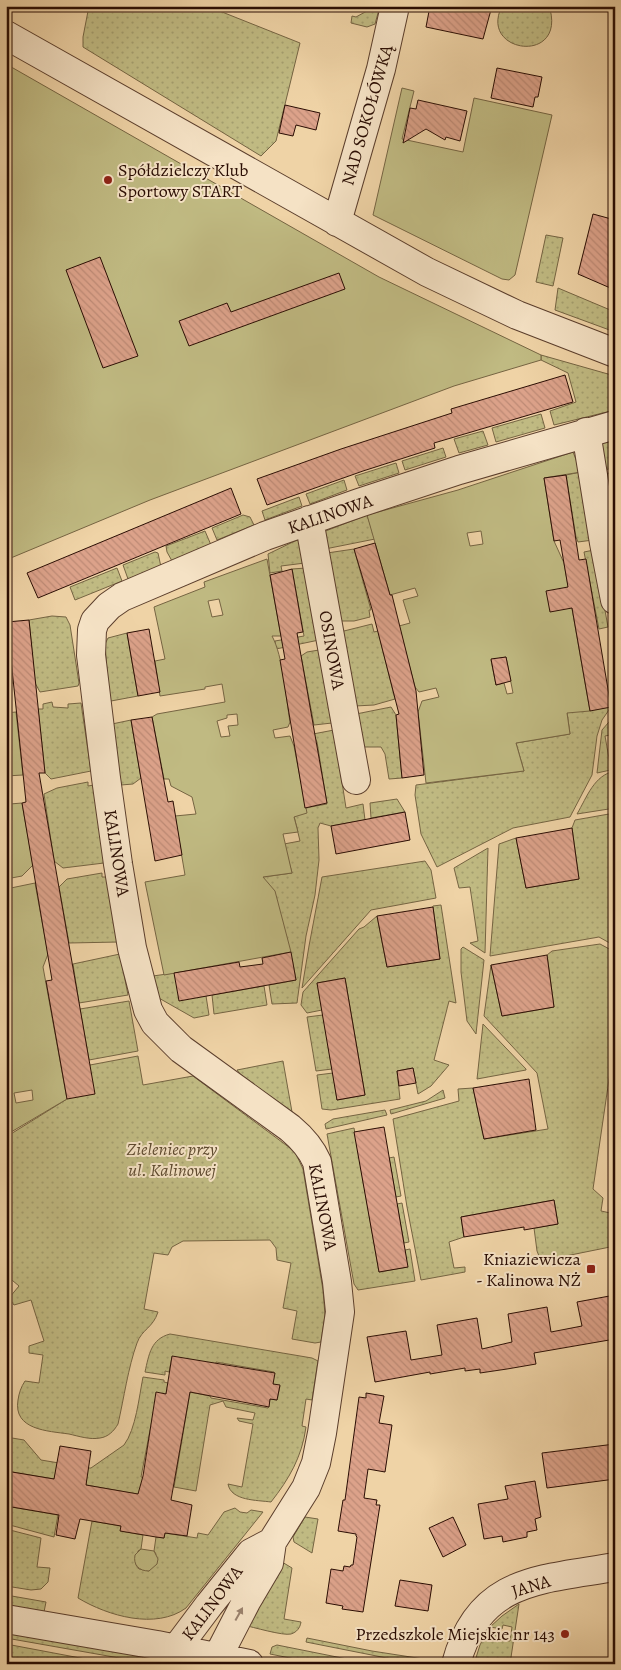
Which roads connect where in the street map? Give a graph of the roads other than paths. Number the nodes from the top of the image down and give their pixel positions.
1 (395, 6) edge
2 (6, 35) edge
3 (337, 222) junction
4 (615, 353) edge
5 (605, 426) edge
6 (308, 520) junction
7 (615, 600) edge
8 (356, 780) dead end
9 (272, 1542) junction
10 (615, 1567) edge
11 (6, 1619) edge
12 (176, 1657) edge
13 (216, 1661) edge
14 (249, 1664) edge
15 (456, 1664) edge

1 - 3 street, NAD SOKOŁÓWKĄ
2 - 3 street
3 - 4 street
5 - 6 street, KALINOWA
5 - 7 street
6 - 8 street, OSINOWA
6 - 9 street, KALINOWA
9 - 12 street, KALINOWA
13 -> 9 street, KALINOWA
10 - 15 street, JANA
11 - 12 street
12 - 13 street
13 - 14 street

